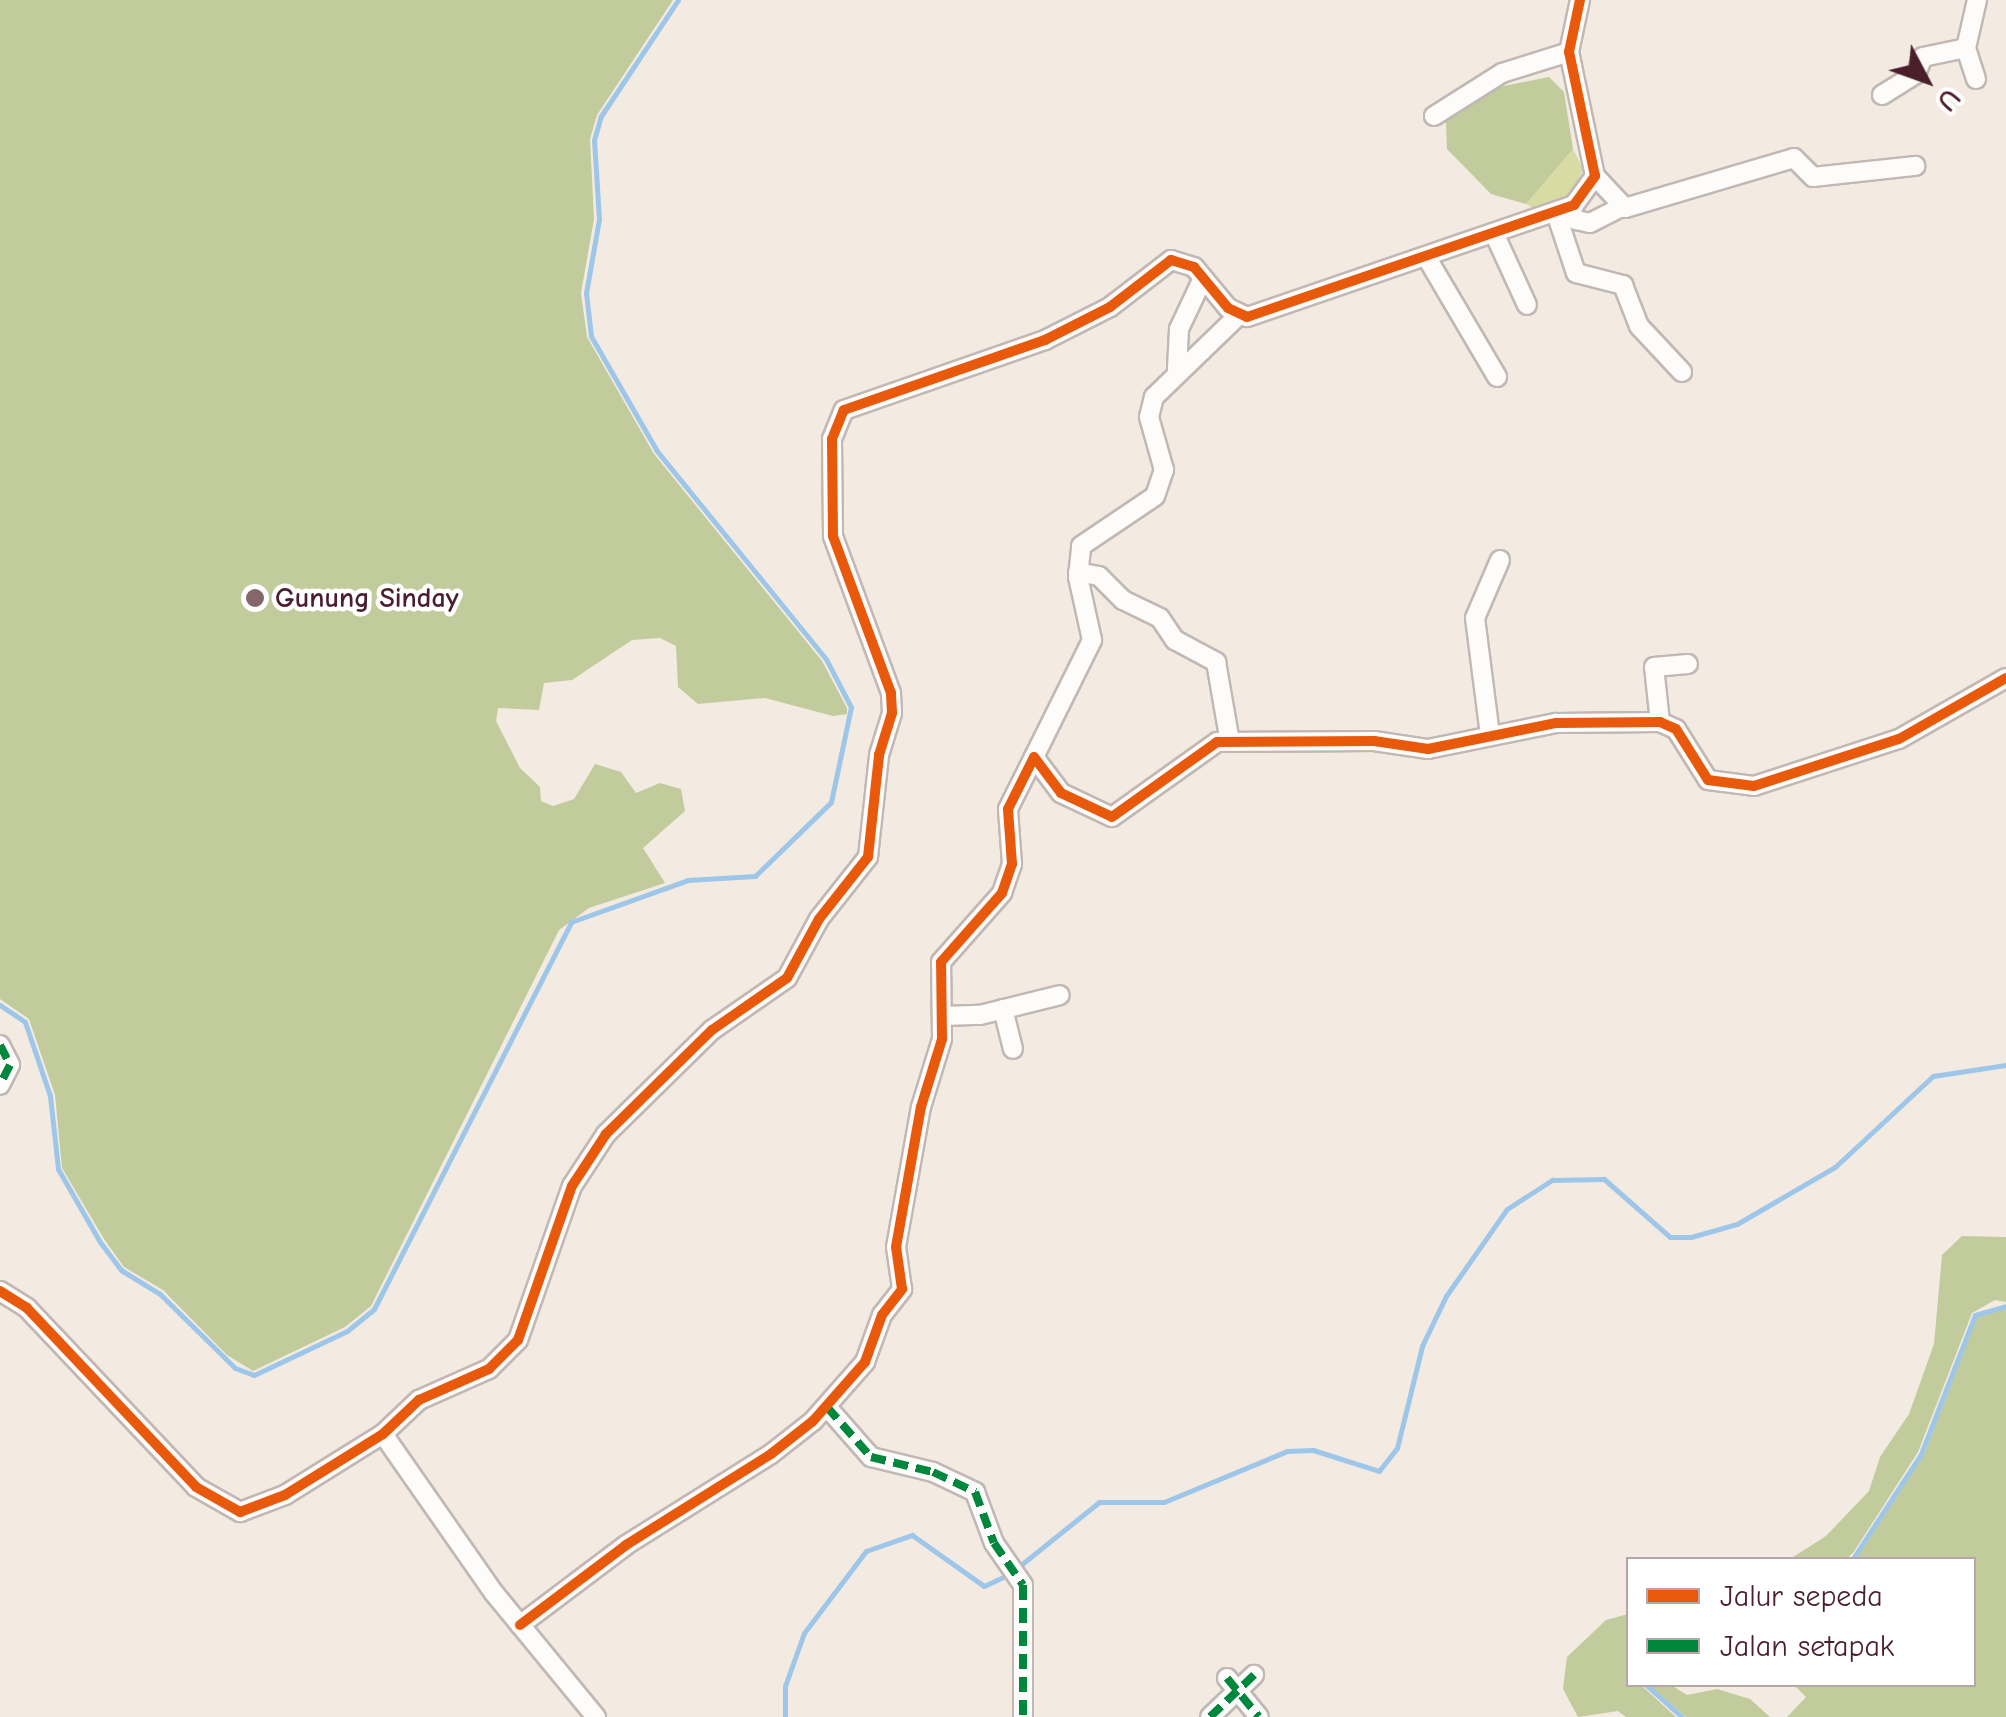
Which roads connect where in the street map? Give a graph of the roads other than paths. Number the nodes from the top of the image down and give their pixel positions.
1 (1580, 0) edge
2 (1977, 0) edge
3 (1966, 48) junction
4 (1569, 52) junction
5 (1976, 80) dead end
6 (1882, 95) dead end
7 (1434, 116) dead end
8 (1915, 166) dead end
9 (1595, 176) junction
10 (1620, 208) junction
11 (1562, 211) junction
12 (1494, 233) junction
13 (1427, 258) junction
14 (1203, 278) junction
15 (1526, 305) dead end
16 (1239, 315) junction
17 (1177, 369) junction
18 (1682, 372) dead end
19 (1497, 378) dead end
20 (1500, 560) dead end
21 (1078, 572) junction
22 (1688, 664) dead end
23 (2006, 678) edge
24 (1660, 722) junction
25 (1490, 735) junction
26 (1230, 742) junction
27 (1034, 757) junction
28 (1060, 995) dead end
29 (1003, 1009) junction
30 (944, 1016) junction
31 (0, 1045) edge
32 (1013, 1049) dead end
33 (0, 1084) edge
34 (0, 1290) edge
35 (827, 1407) junction
36 (383, 1434) junction
37 (520, 1624) junction
38 (1254, 1675) dead end
39 (1232, 1684) junction
40 (596, 1717) edge
41 (1023, 1717) edge
42 (1210, 1717) edge
43 (1258, 1717) edge

1 - 4 street
2 - 3 street
3 - 5 street
3 - 6 street
4 - 7 street
4 - 9 street
8 - 10 street
9 - 10 street
9 - 11 street
10 - 11 street
11 - 12 street
11 - 18 street
12 - 13 street
12 - 15 street
13 - 16 street
13 - 19 street
14 - 16 street
14 - 17 street
14 - 36 street
16 - 17 street
17 - 21 street
20 - 25 street
21 - 26 street
21 - 27 street
22 - 24 street
23 - 24 street
24 - 25 street
25 - 26 street
26 - 27 street
27 - 30 street
28 - 29 street
29 - 30 street
29 - 32 street
30 - 35 street
31 - 33 street
34 - 36 street
35 - 37 street
35 - 41 street
36 - 37 street
37 - 40 street
38 - 39 street
39 - 42 street
39 - 43 street

